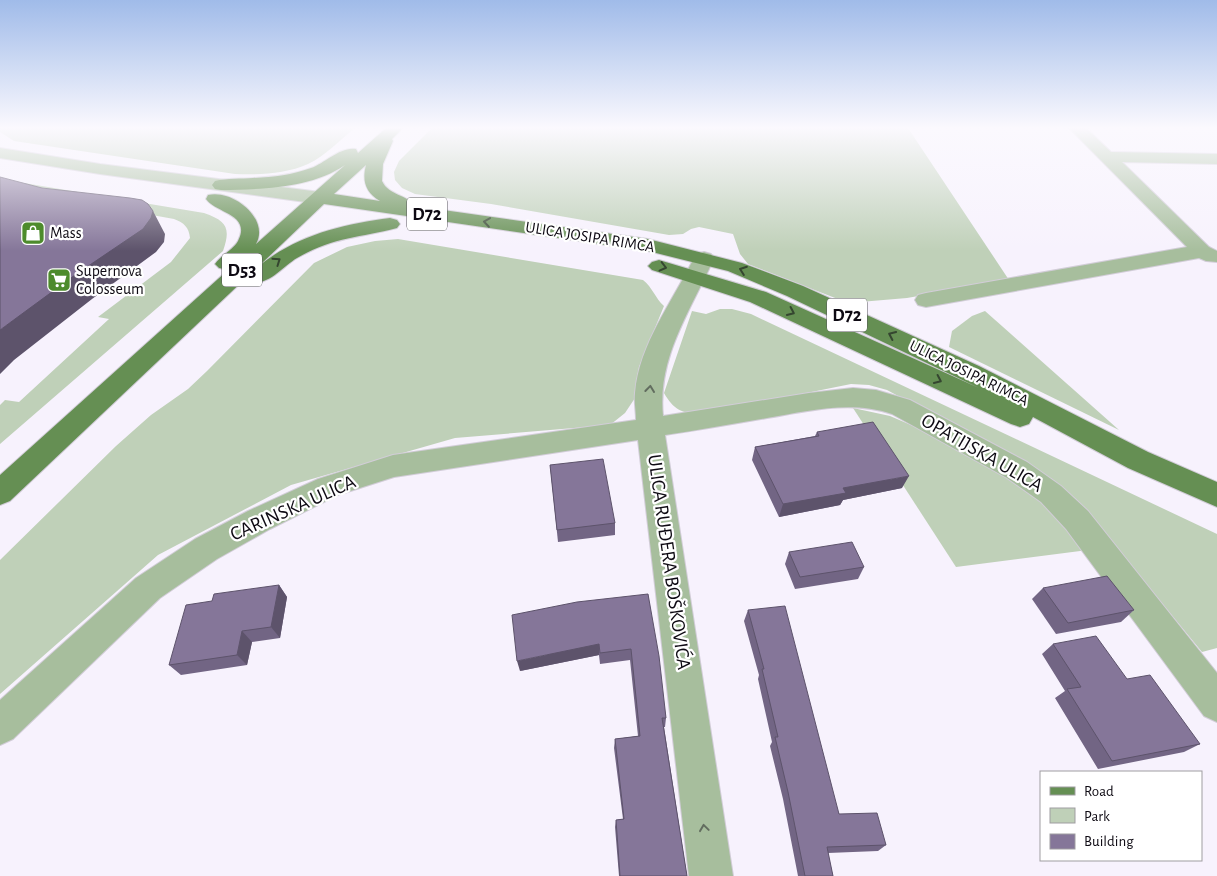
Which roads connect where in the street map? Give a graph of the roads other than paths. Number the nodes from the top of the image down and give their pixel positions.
1 (44, 169) edge
2 (99, 169) edge
3 (326, 169) edge
4 (350, 169) edge
5 (372, 169) edge
6 (1118, 169) edge
7 (218, 192) junction
8 (320, 198) junction
9 (304, 212) junction
10 (436, 215) junction
11 (390, 224) junction
12 (1209, 255) edge
13 (700, 267) junction
14 (926, 300) dead end
15 (205, 304) junction
16 (180, 328) junction
17 (650, 428) junction
18 (0, 493) edge
19 (1217, 495) edge
20 (1217, 703) edge
21 (0, 726) edge
22 (710, 876) edge

1 - 7 street, ULICA JOSIPA RIMCA
2 - 7 street, ULICA JOSIPA RIMCA
3 - 7 main road
4 - 8 main road, D53
5 - 10 main road
6 - 12 street
7 - 8 street, ULICA JOSIPA RIMCA
7 - 9 street, ULICA JOSIPA RIMCA
7 - 15 main road
8 - 9 main road, D53
8 - 10 main road, ULICA JOSIPA RIMCA / D72
9 - 11 main road, ULICA JOSIPA RIMCA / D72
9 - 15 main road, D53
13 -> 10 main road, ULICA JOSIPA RIMCA / D72
11 -> 13 main road, ULICA JOSIPA RIMCA / D72
16 -> 11 main road
12 - 14 street
17 -> 13 street, ULICA RUĐERA BOŠKOVIĆA
13 - 19 main road, ULICA JOSIPA RIMCA / D72
15 - 16 main road, D53
16 - 18 main road, D53
17 - 20 street, OPATIJSKA ULICA
17 - 21 street, CARINSKA ULICA
22 -> 17 street, ULICA RUĐERA BOŠKOVIĆA

